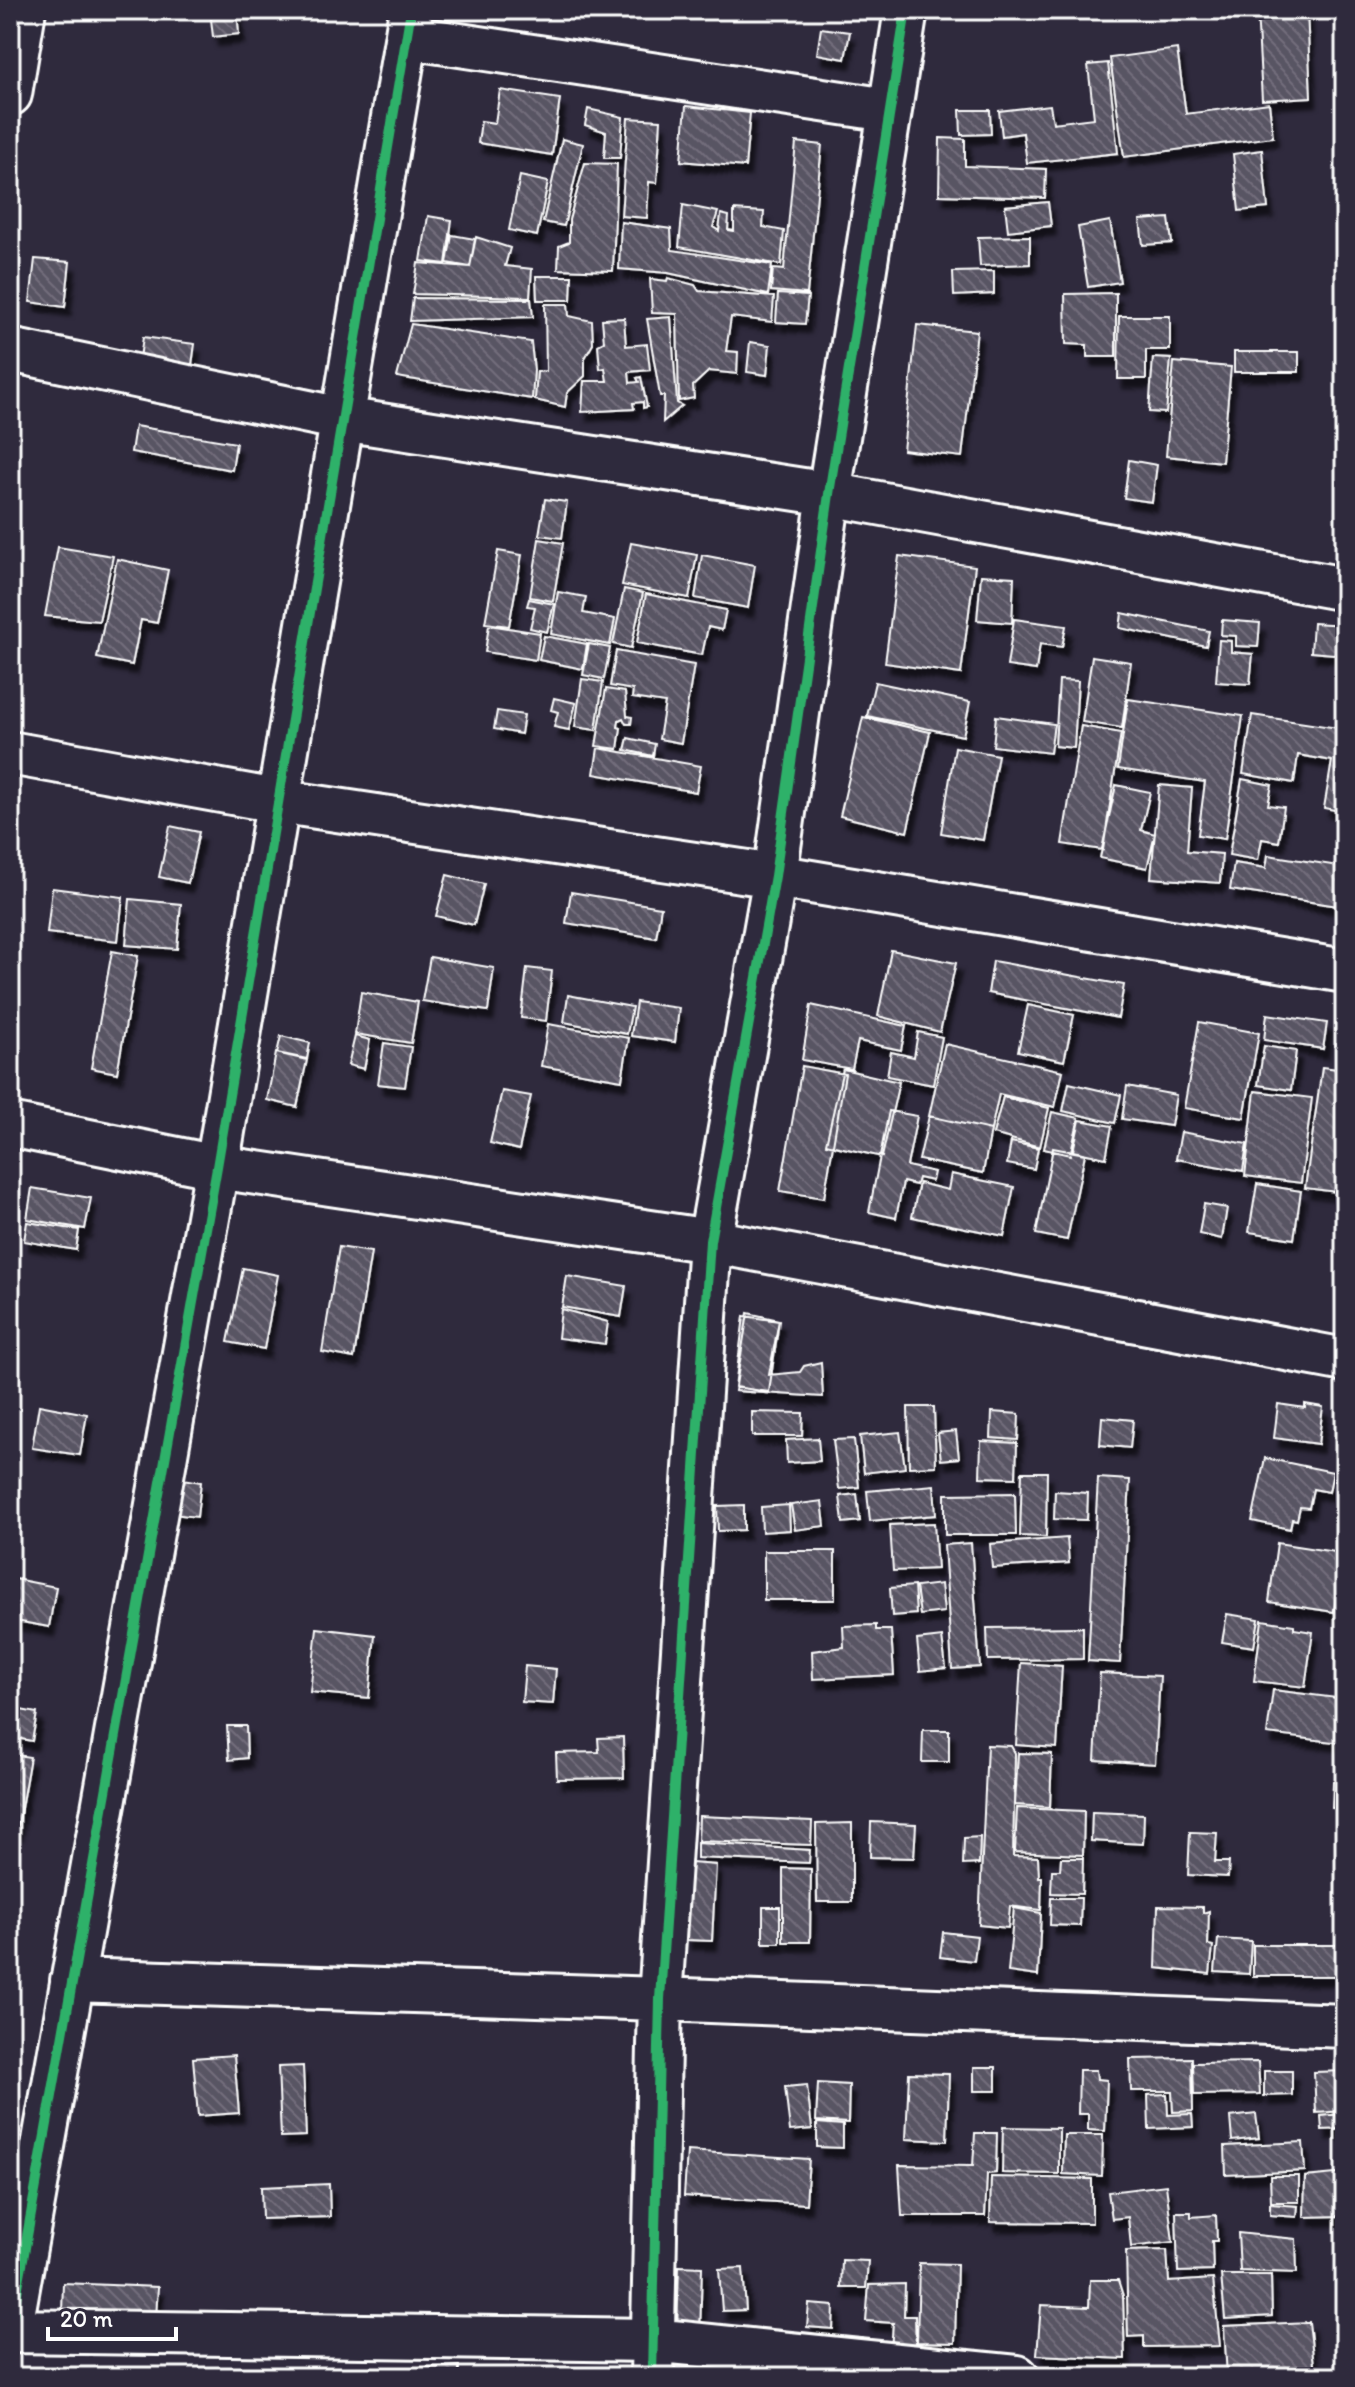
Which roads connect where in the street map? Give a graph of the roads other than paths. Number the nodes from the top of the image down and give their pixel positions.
1 (24, 10) edge
2 (906, 10) edge
3 (409, 23) edge
4 (10, 94) edge
5 (888, 110) junction
6 (10, 350) edge
7 (342, 419) junction
8 (829, 494) junction
9 (1345, 589) edge
10 (10, 753) edge
11 (277, 801) junction
12 (775, 876) junction
13 (1345, 971) edge
14 (10, 1125) edge
15 (217, 1167) junction
16 (710, 1241) junction
17 (1345, 1360) edge
18 (72, 1980) junction
19 (660, 1999) junction
20 (1345, 2026) edge
21 (10, 2332) edge
22 (652, 2358) edge
23 (1017, 2377) edge

1 - 4 street
2 - 5 street
3 - 5 street
3 - 7 street
5 - 8 street
6 - 7 street
7 - 8 street
7 - 11 street
8 - 9 street
8 - 12 street
10 - 11 street
11 - 12 street
11 - 15 street
12 - 13 street
12 - 16 street
14 - 15 street
15 - 16 street
15 - 18 street
16 - 17 street
16 - 19 street
18 - 19 street
18 - 21 street
19 - 20 street
19 - 22 street
21 - 22 street
22 - 23 street

